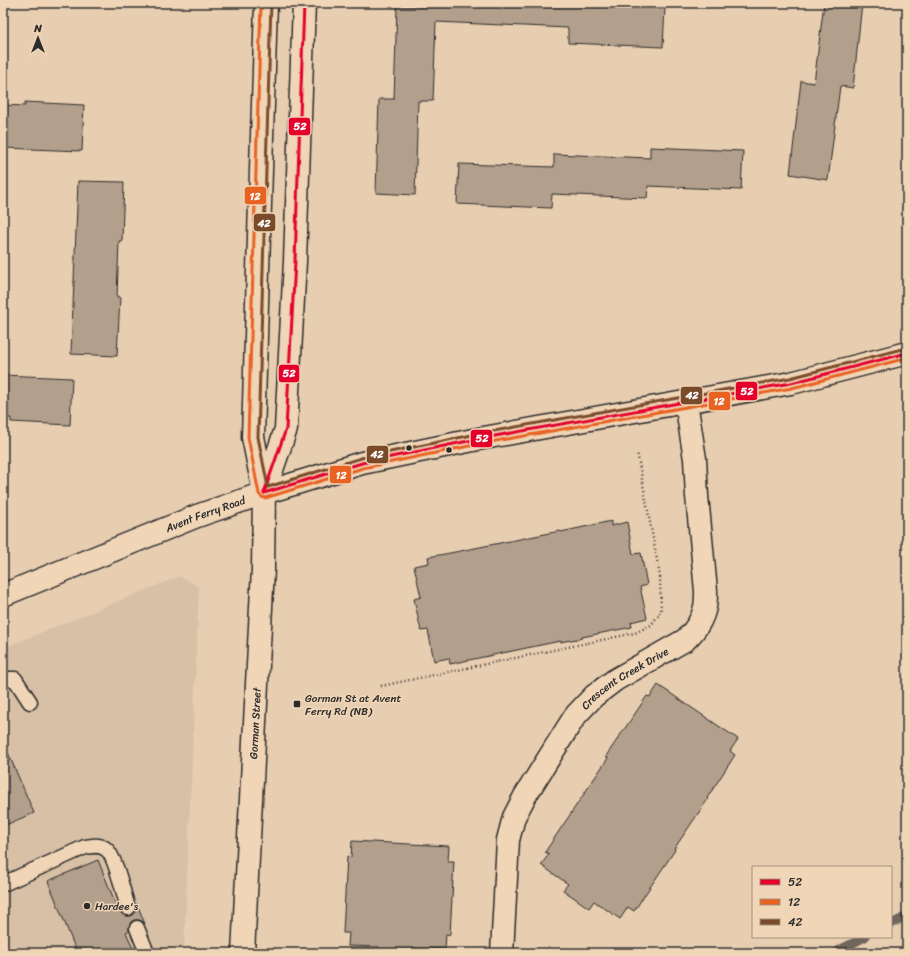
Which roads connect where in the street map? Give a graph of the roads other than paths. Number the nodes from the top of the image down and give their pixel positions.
1 (266, 3) edge
2 (304, 3) edge
3 (907, 353) edge
4 (686, 402) junction
5 (264, 493) junction
6 (3, 595) edge
7 (3, 679) edge
8 (30, 702) dead end
9 (3, 884) edge
10 (128, 908) dead end
11 (137, 928) dead end
12 (147, 953) edge
13 (243, 953) edge
14 (502, 953) edge

1 - 5 main road, Gorman Street
2 - 5 main road, Gorman Street
3 - 4 main road, Avent Ferry Road
4 - 5 main road, Avent Ferry Road
4 - 14 main road, Crescent Creek Drive
5 - 6 main road, Avent Ferry Road
5 - 13 main road, Gorman Street
7 - 8 lane
9 - 10 lane
11 - 12 lane

